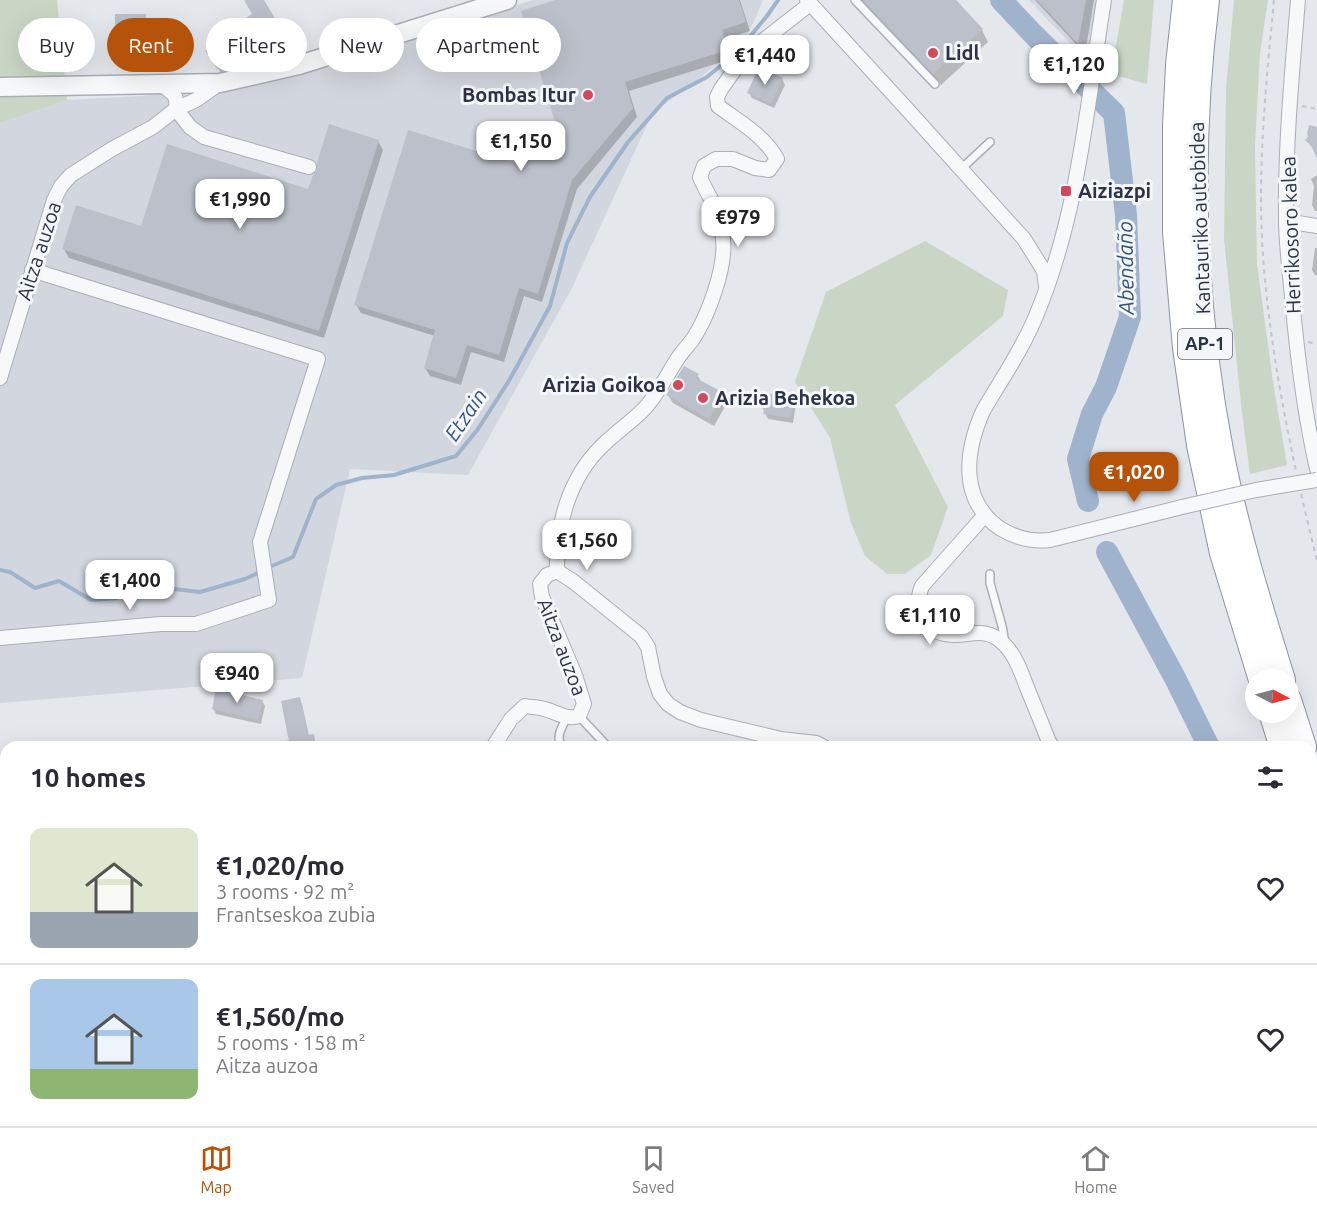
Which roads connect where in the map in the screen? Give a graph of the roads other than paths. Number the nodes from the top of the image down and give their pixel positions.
1 (507, 0) edge
2 (855, 0) edge
3 (1104, 0) edge
4 (1186, 0) edge
5 (1206, 0) edge
6 (1298, 0) edge
7 (812, 1) edge
8 (220, 83) junction
9 (161, 84) junction
10 (935, 84) dead end
11 (0, 87) edge
12 (176, 109) junction
13 (990, 142) dead end
14 (309, 166) dead end
15 (965, 174) junction
16 (1286, 221) junction
17 (1317, 226) edge
18 (32, 270) junction
19 (1046, 288) junction
20 (0, 378) edge
21 (1317, 469) edge
22 (1317, 480) edge
23 (985, 515) junction
24 (557, 571) junction
25 (990, 574) dead end
26 (0, 638) edge
27 (1005, 645) junction
28 (1259, 669) edge
29 (1279, 669) edge
30 (573, 717) junction
31 (1275, 723) edge
32 (1296, 723) edge
33 (497, 741) edge
34 (559, 741) edge
35 (601, 741) edge
36 (790, 741) edge
37 (1049, 741) edge
38 (1281, 741) edge
39 (1302, 741) edge

1 - 8 street
2 - 10 lane
3 - 19 street
4 - 28 highway, Kantauriko autobidea / AP-1
5 - 29 highway, Kantauriko autobidea / AP-1
6 - 16 street, Herrikosoro kalea
7 - 15 street
7 - 24 street
8 - 9 street
8 - 12 street, Aitza auzoa
9 - 11 street
9 - 12 street
12 - 14 street
12 - 18 street, Aitza auzoa
13 - 15 lane
15 - 19 street
16 - 17 street
16 - 21 street, Herrikosoro kalea
18 - 20 street, Aitza auzoa
18 - 26 street
19 - 23 street
22 - 23 street, bridge
23 - 27 street
24 - 30 street, Aitza auzoa
24 - 36 street, Aitza auzoa
25 - 27 lane
27 - 37 street
30 - 33 street, Aitza auzoa
30 - 34 lane
30 - 35 lane
31 - 38 highway
32 - 39 highway

